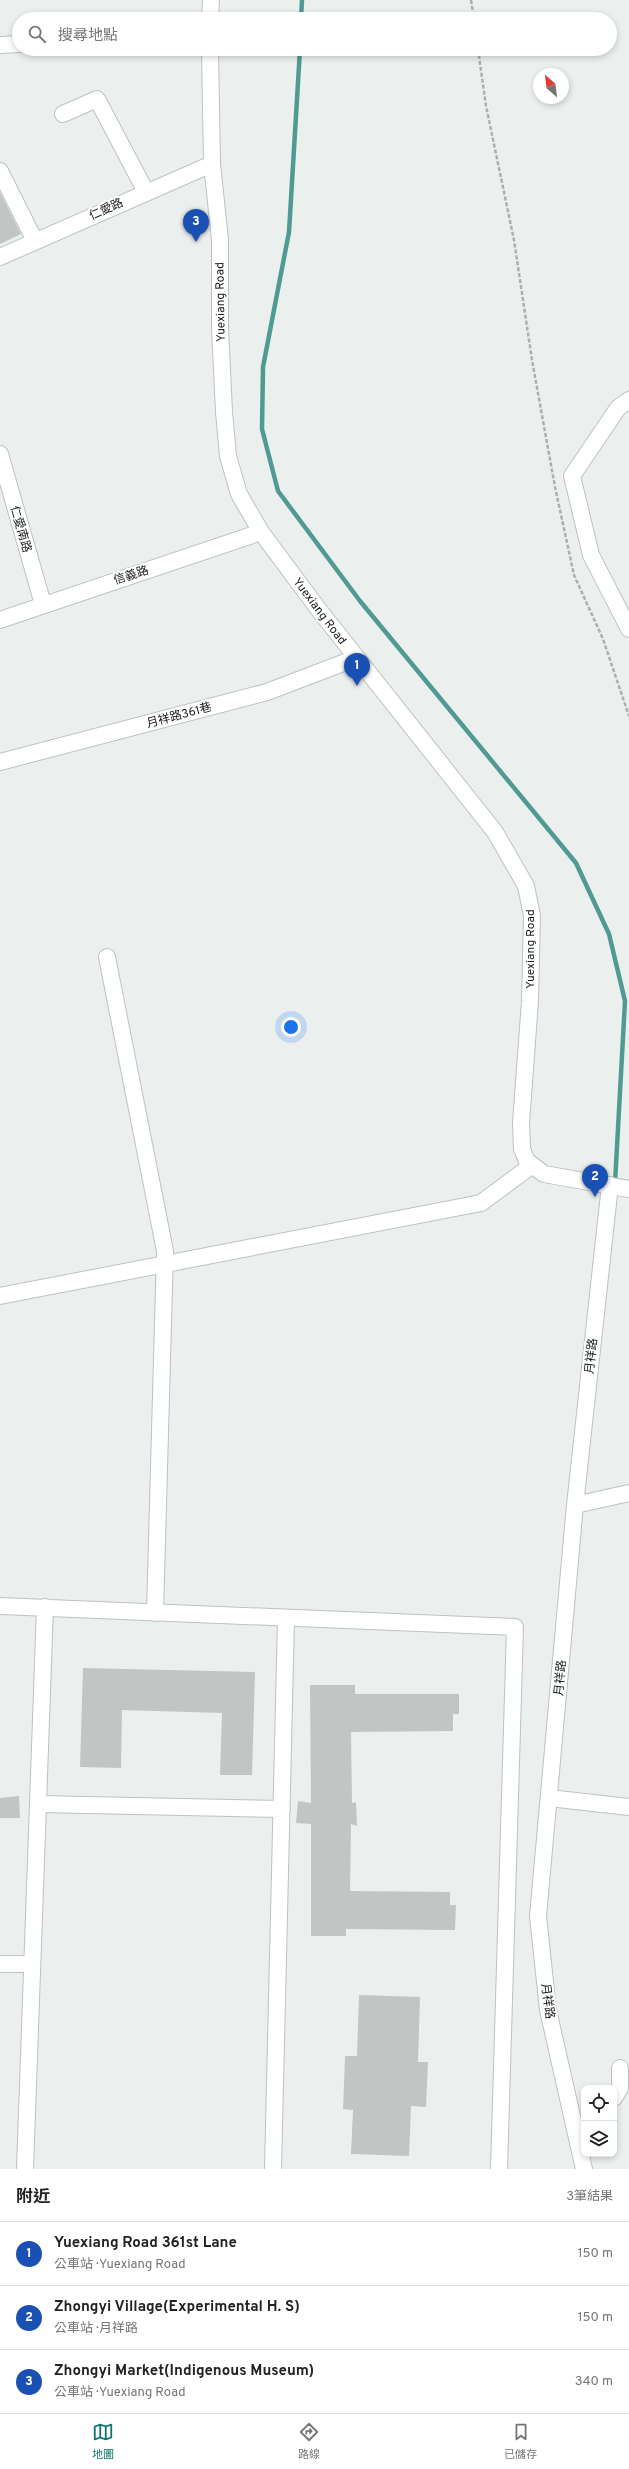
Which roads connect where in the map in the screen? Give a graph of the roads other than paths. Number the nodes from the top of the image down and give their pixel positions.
1 (211, 0) edge
2 (210, 12) edge
3 (12, 44) edge
4 (0, 45) edge
5 (210, 56) edge
6 (63, 114) dead end
7 (212, 164) junction
8 (0, 171) edge
9 (146, 192) junction
10 (35, 241) junction
11 (0, 257) edge
12 (629, 400) edge
13 (0, 454) edge
14 (261, 532) junction
15 (43, 604) junction
16 (0, 620) edge
17 (629, 629) edge
18 (356, 658) junction
19 (0, 762) edge
20 (107, 957) dead end
21 (531, 1166) junction
22 (618, 1186) edge
23 (165, 1264) junction
24 (0, 1296) edge
25 (629, 1493) edge
26 (580, 1504) junction
27 (0, 1606) edge
28 (45, 1607) junction
29 (155, 1613) junction
30 (286, 1618) junction
31 (549, 1798) junction
32 (38, 1804) junction
33 (629, 1807) edge
34 (282, 1809) junction
35 (0, 1964) edge
36 (32, 1964) junction
37 (620, 2068) dead end
38 (617, 2093) edge
39 (578, 2111) edge
40 (25, 2169) edge
41 (273, 2169) edge
42 (499, 2169) edge
43 (584, 2169) edge

1 - 2 street
3 - 4 street
5 - 7 street, Yuexiang Road
6 - 9 street
7 - 9 street, 仁愛路
7 - 14 street, Yuexiang Road
8 - 10 street
9 - 10 street, 仁愛路
10 - 11 street, 仁愛路
12 - 17 street
13 - 15 street, 仁愛南路
14 - 15 street, 信義路
14 - 18 street, Yuexiang Road
15 - 16 street, 信義路
18 - 19 street, 月祥路361巷
18 - 21 street, Yuexiang Road
20 - 23 street
21 - 22 street
21 - 23 street
22 - 26 street, 月祥路
23 - 24 street
23 - 29 street
25 - 26 street
26 - 31 street, 月祥路
27 - 28 street
28 - 29 street
28 - 32 street
29 - 30 street
30 - 34 street
30 - 42 street
31 - 33 street
31 - 39 street, 月祥路
32 - 34 street
32 - 36 street
34 - 41 street
35 - 36 street
36 - 40 street
37 - 38 street
39 - 43 street, 月祥路

